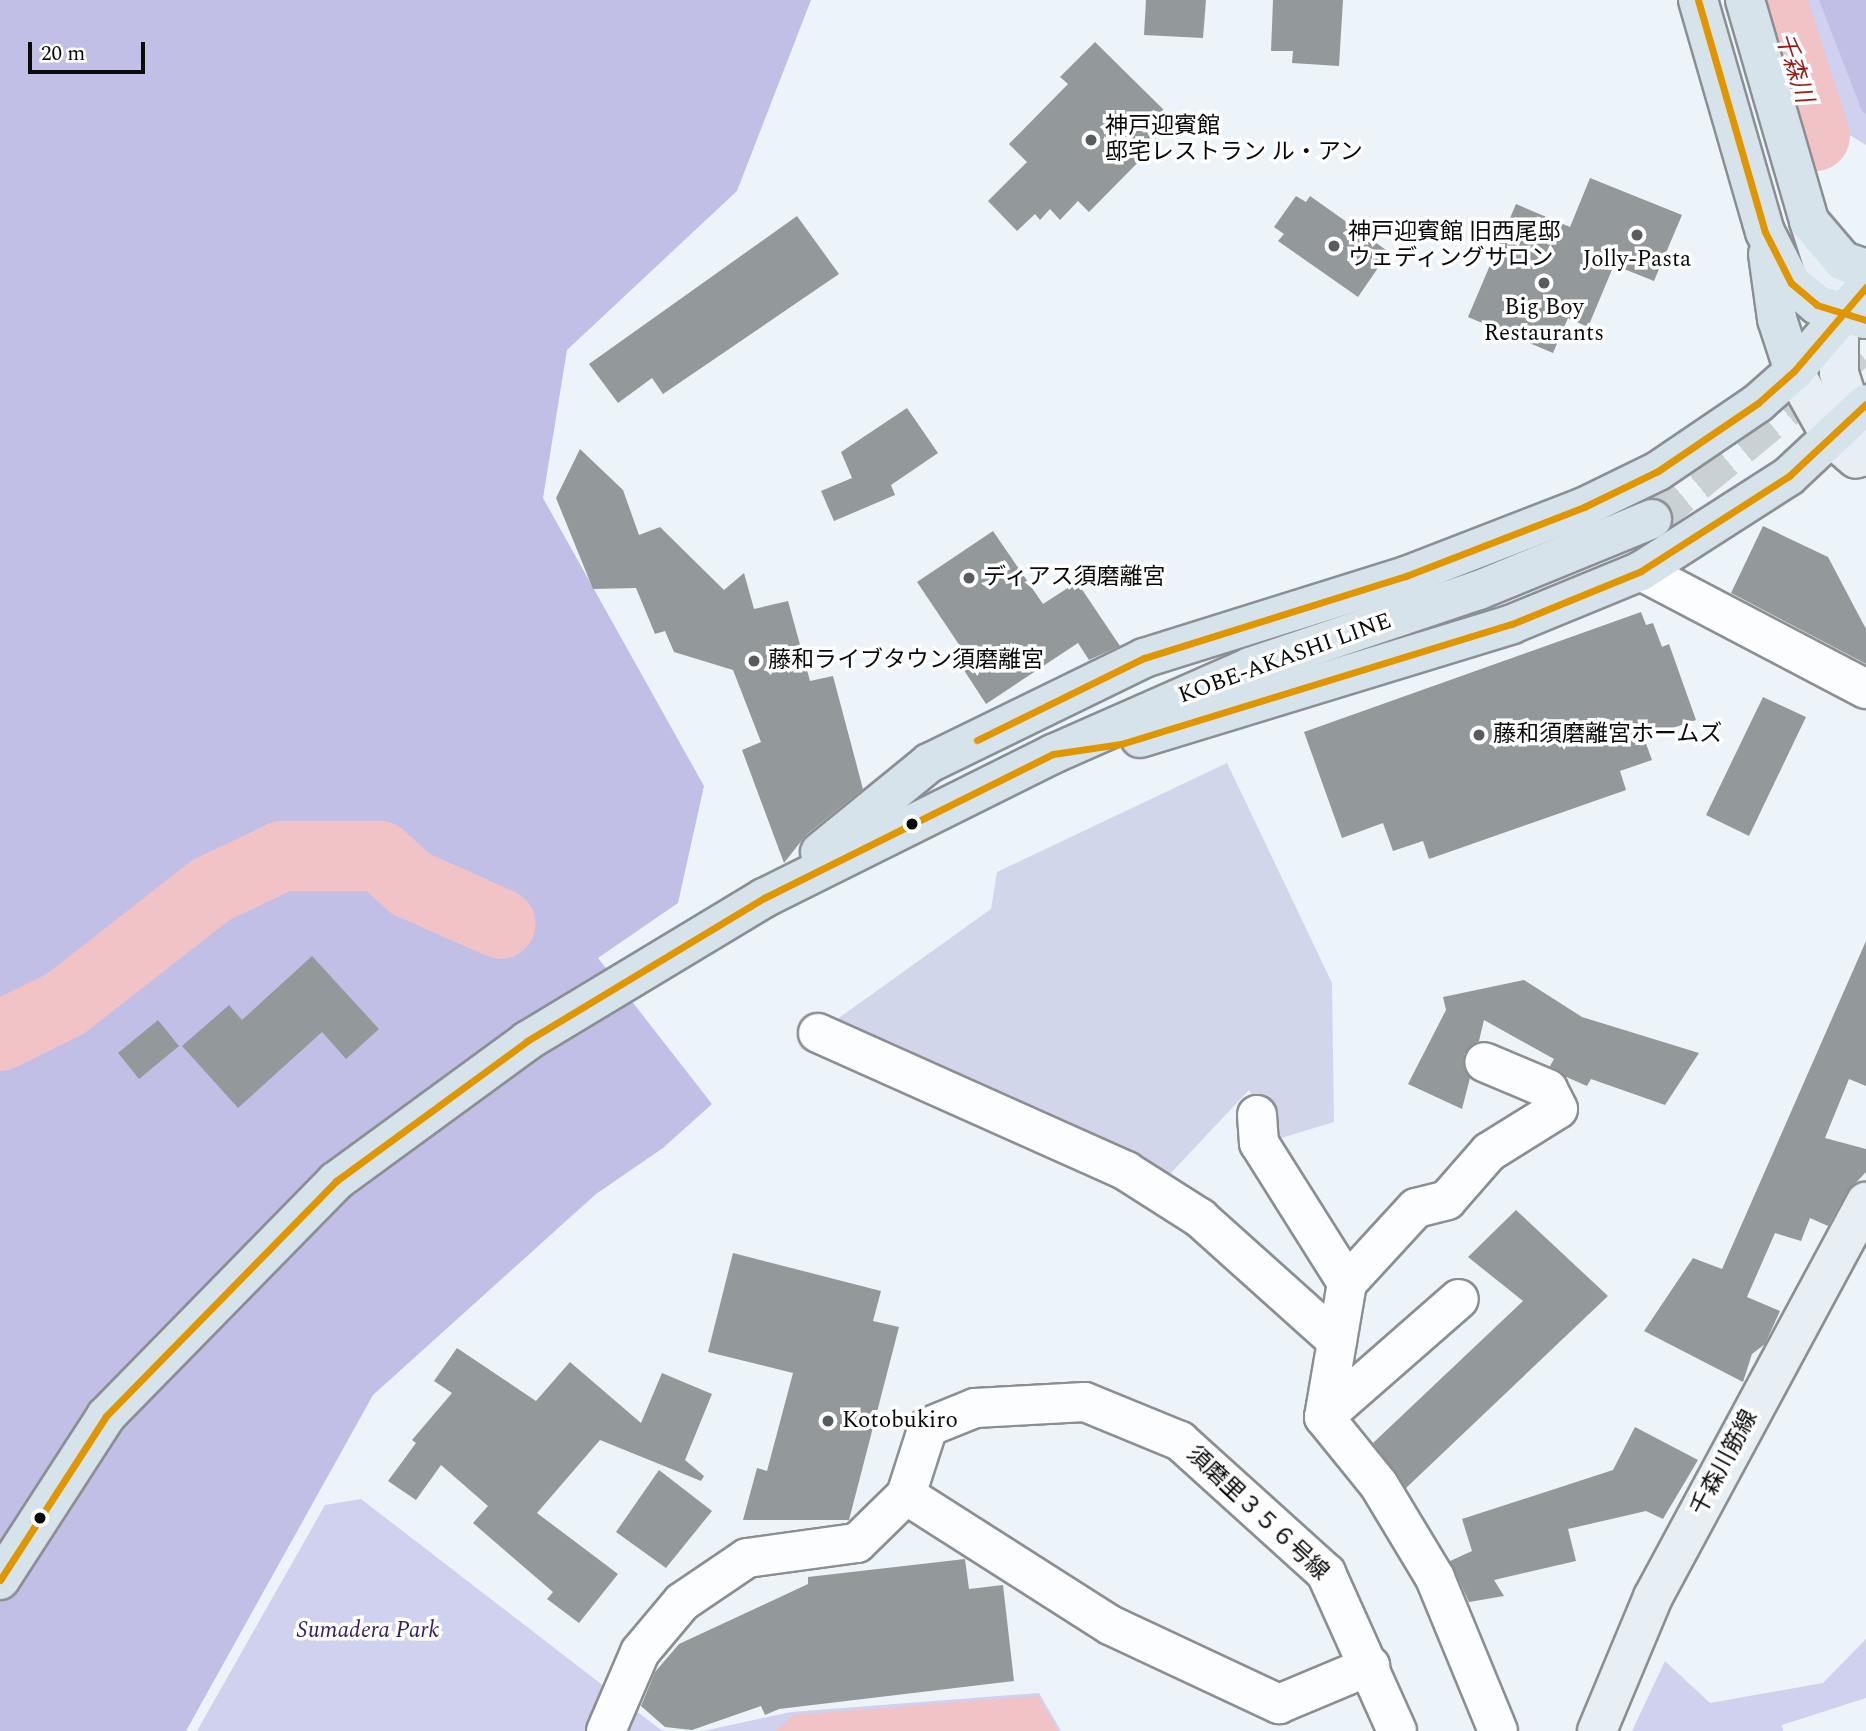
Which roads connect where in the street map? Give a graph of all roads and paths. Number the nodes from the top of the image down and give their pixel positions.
1 (1698, 0) edge
2 (1745, 0) edge
3 (1810, 222) junction
4 (1765, 232) junction
5 (1866, 269) edge
6 (1866, 287) edge
7 (1853, 317) edge
8 (1794, 371) junction
9 (1849, 420) edge
10 (1866, 457) edge
11 (1866, 467) edge
12 (1652, 519) tunnel mouth
13 (1641, 571) junction
14 (1866, 689) edge
15 (1053, 754) junction
16 (764, 898) junction
17 (818, 1033) dead end
18 (1483, 1062) dead end
19 (1257, 1115) dead end
20 (1866, 1202) edge
21 (1347, 1283) junction
22 (1459, 1299) dead end
23 (1337, 1341) junction
24 (1324, 1417) junction
25 (906, 1496) junction
26 (0, 1580) edge
27 (1370, 1666) junction
28 (606, 1731) edge
29 (1397, 1731) edge
30 (1498, 1731) edge
31 (1597, 1731) edge

1 - 4 main road
2 - 3 main road
3 - 5 main road
3 - 7 street
4 - 7 main road
4 - 8 main road
6 - 7 main road
7 - 8 main road
7 - 9 street
8 - 9 street
8 - 16 main road
9 - 10 street
9 - 11 street
9 - 13 main road
12 - 15 main road, KOBE-AKASHI LINE
13 - 14 street
13 - 15 main road
15 - 16 main road, KOBE-AKASHI LINE
16 - 26 main road, KOBE-AKASHI LINE
17 - 23 street
18 - 21 street
19 - 21 street
20 - 31 street, 千森川筋線
21 - 23 street
22 - 24 street
23 - 24 street
24 - 30 street
25 - 27 street
25 - 27 street, 須磨里３５６号線
25 - 28 street, 須磨里３５６号線
27 - 29 street, 須磨里３５６号線

